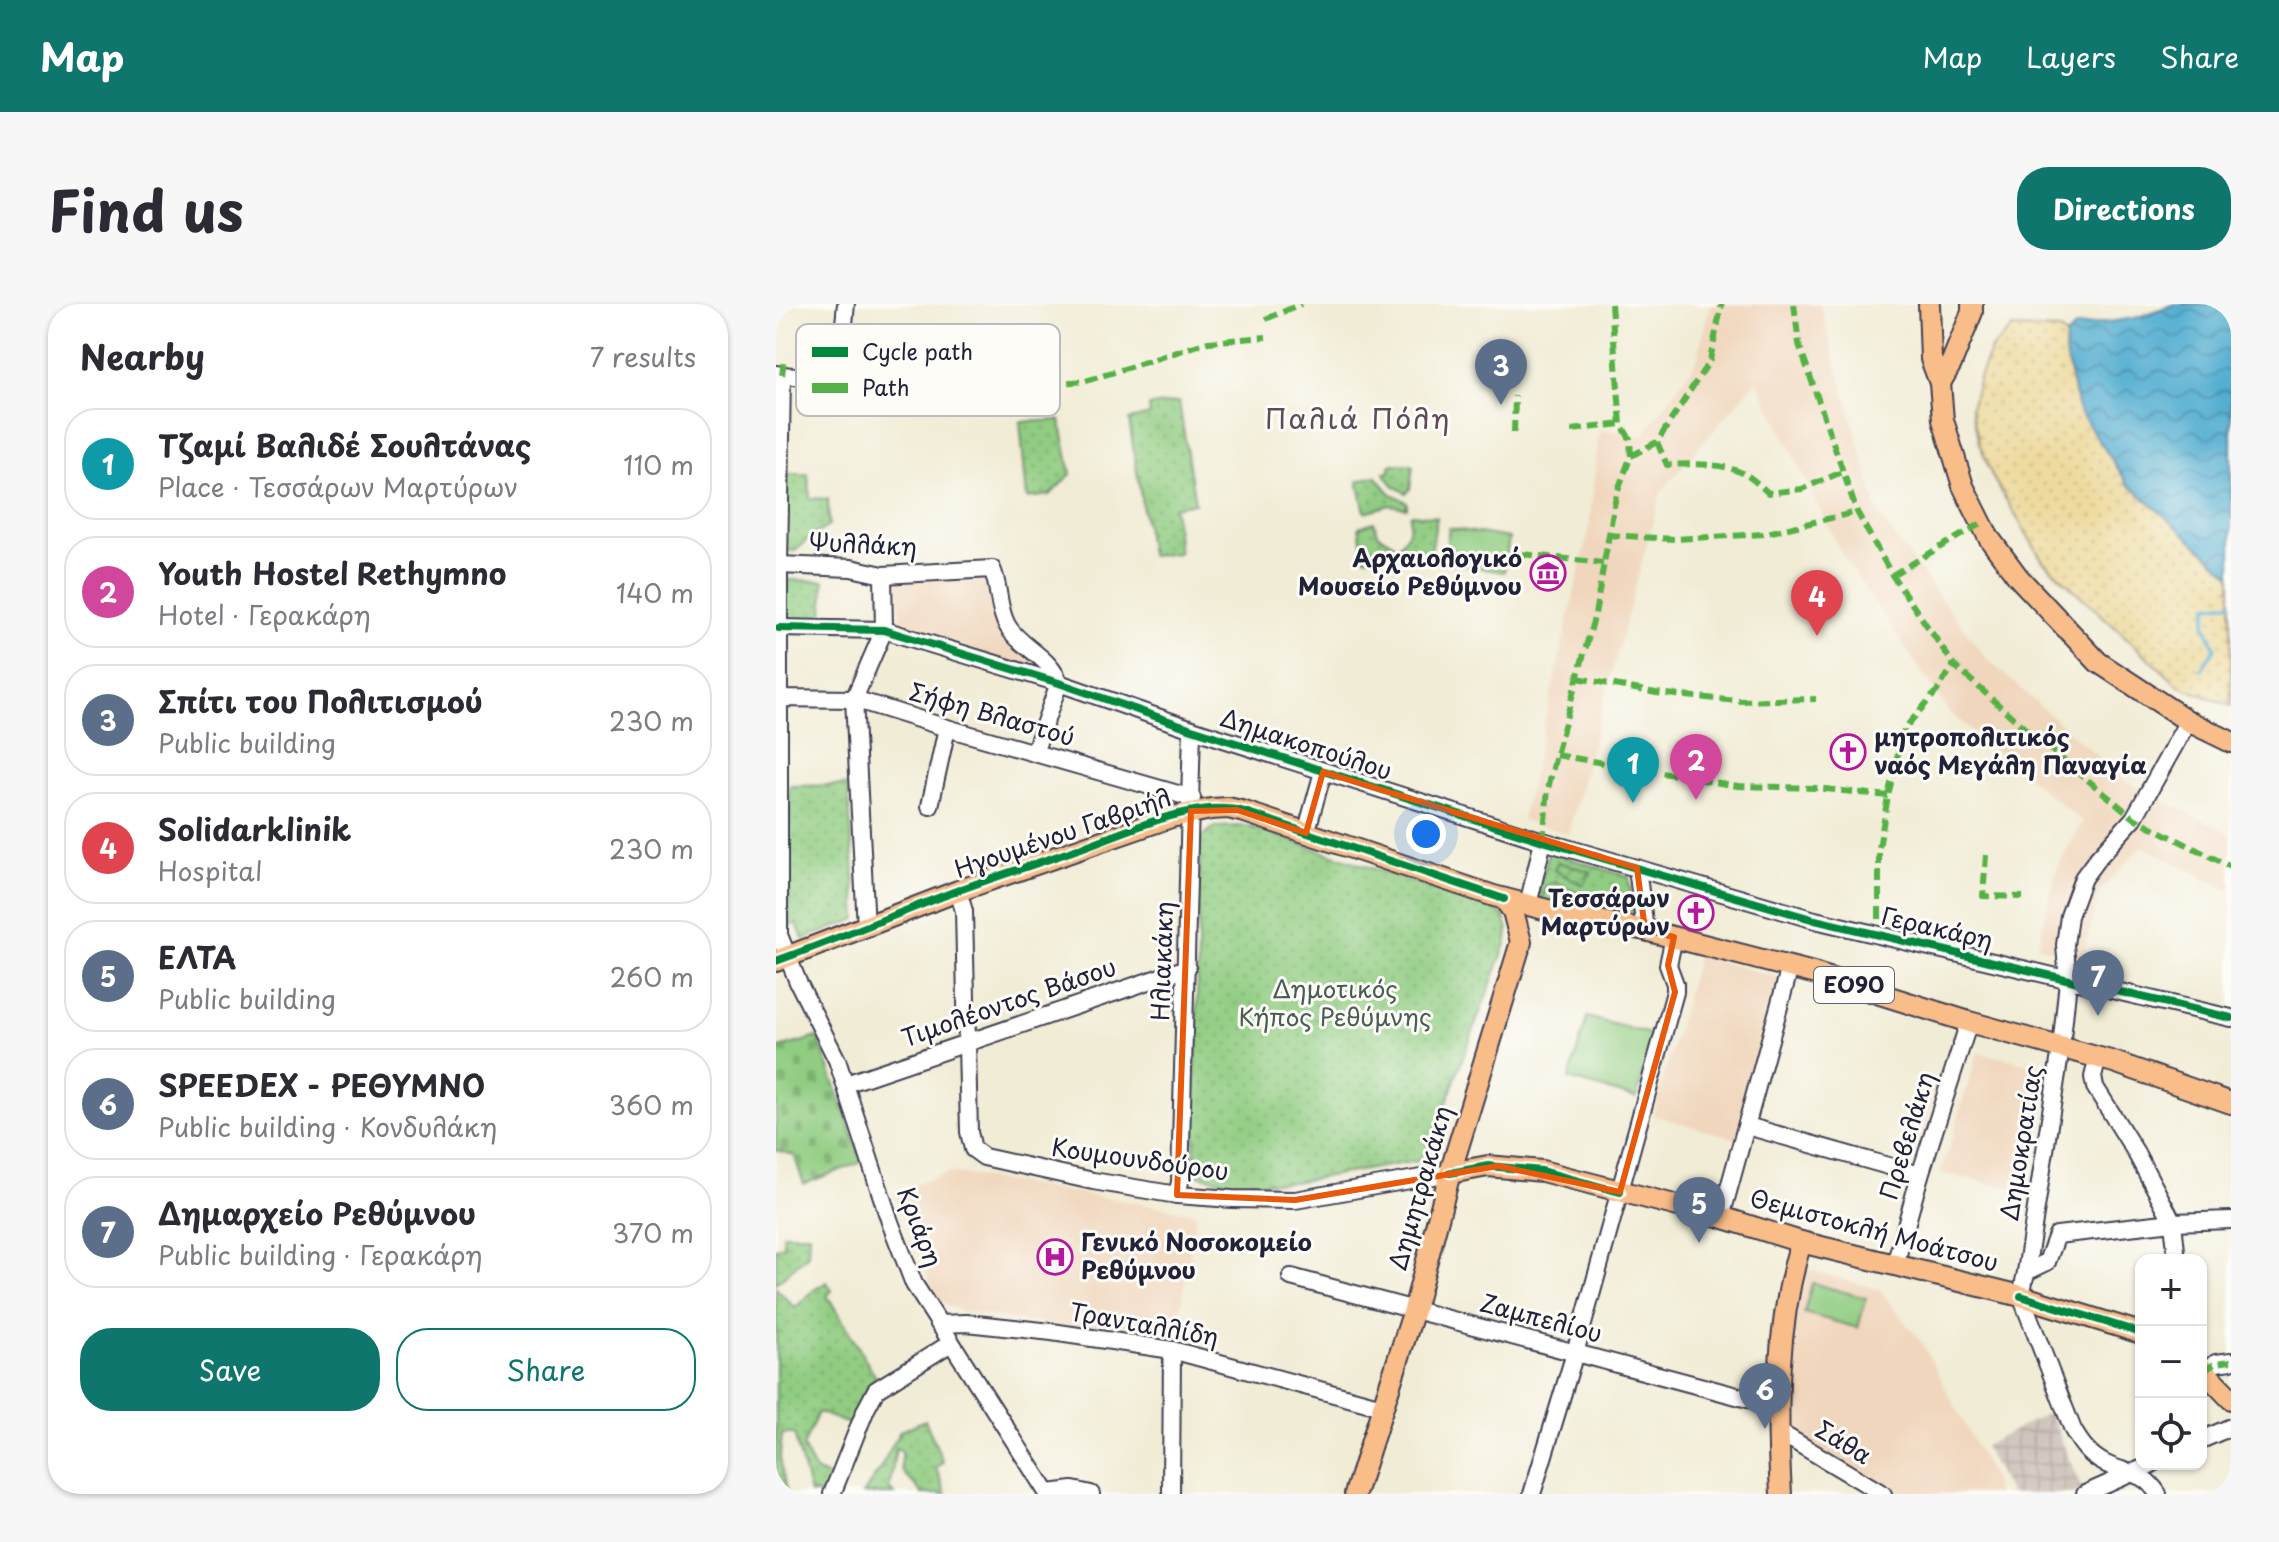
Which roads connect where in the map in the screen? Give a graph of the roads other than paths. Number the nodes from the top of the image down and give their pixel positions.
1 (846, 304) edge
2 (1929, 304) edge
3 (1972, 304) edge
4 (843, 324) edge
5 (779, 375) edge
6 (1940, 383) junction
7 (779, 565) junction
8 (883, 575) junction
9 (779, 628) junction
10 (884, 630) junction
11 (1059, 683) junction
12 (854, 699) junction
13 (778, 702) edge
14 (2188, 721) junction
15 (947, 728) junction
16 (1192, 729) junction
17 (2231, 742) edge
18 (1034, 753) junction
19 (1323, 772) junction
20 (1192, 805) junction
21 (930, 806) dead end
22 (1306, 833) junction
23 (1543, 841) junction
24 (1637, 868) junction
25 (958, 891) junction
26 (1504, 899) junction
27 (1528, 905) junction
28 (1563, 914) junction
29 (866, 927) junction
30 (1645, 930) junction
31 (1674, 937) junction
32 (1521, 942) junction
33 (782, 959) edge
34 (1790, 967) junction
35 (1187, 968) junction
36 (2068, 981) junction
37 (2231, 1018) edge
38 (1969, 1022) junction
39 (967, 1042) junction
40 (2061, 1048) junction
41 (2098, 1058) junction
42 (846, 1084) junction
43 (2231, 1103) edge
44 (1747, 1126) junction
45 (1450, 1173) junction
46 (1920, 1175) junction
47 (1620, 1192) junction
48 (1177, 1195) junction
49 (1721, 1217) junction
50 (2231, 1220) edge
51 (2173, 1222) junction
52 (1801, 1242) junction
53 (2176, 1254) edge
54 (1895, 1265) junction
55 (2026, 1272) junction
56 (1291, 1277) dead end
57 (2021, 1296) junction
58 (1414, 1310) junction
59 (939, 1324) junction
60 (2135, 1331) edge
61 (951, 1343) junction
62 (1172, 1350) junction
63 (1575, 1353) junction
64 (2231, 1361) edge
65 (2207, 1367) edge
66 (2207, 1374) edge
67 (2231, 1399) edge
68 (1382, 1407) junction
69 (1778, 1407) junction
70 (2231, 1427) edge
71 (1779, 1432) junction
72 (2207, 1437) edge
73 (2140, 1470) edge
74 (2134, 1473) junction
75 (832, 1494) edge
76 (1048, 1494) edge
77 (1091, 1494) edge
78 (1171, 1494) edge
79 (1355, 1494) edge
80 (1532, 1494) edge
81 (1781, 1494) edge
82 (1883, 1494) edge
83 (2085, 1494) edge
84 (2158, 1494) edge

1 - 4 street
2 - 6 main road
3 - 6 main road
5 - 7 street, Κριάρη
6 - 14 main road
7 - 8 street, Ψυλλάκη
7 - 9 street, Κριάρη
8 - 10 street
8 - 11 street, Ψυλλάκη
9 - 10 street, Δημακοπούλου
9 - 13 street, Κριάρη
10 - 11 street, Δημακοπούλου
10 - 12 street
11 - 16 street, Δημακοπούλου
11 - 18 street
12 - 13 street, Σήφη Βλαστού
12 - 15 street, Σήφη Βλαστού
12 - 29 street
13 - 33 street, Κριάρη
14 - 17 main road
14 - 36 street, Δημοκρατίας
15 - 18 street, Σήφη Βλαστού
15 - 21 street
16 - 19 street, Δημακοπούλου
16 - 20 street, Ηλιακάκη
18 - 20 street, Σήφη Βλαστού
19 - 22 street
19 - 23 street, Δημακοπούλου
20 - 22 main road, Ηγουμένου Γαβριήλ / ΕΟ90
20 - 25 main road, Ηγουμένου Γαβριήλ / ΕΟ90
20 - 35 street, Ηλιακάκη
22 - 26 main road, Ηγουμένου Γαβριήλ / ΕΟ90
23 - 24 street
23 - 27 street
24 - 30 street
24 - 36 street, Γερακάρη
25 - 29 main road, Ηγουμένου Γαβριήλ / ΕΟ90
25 - 39 street
26 - 27 main road, ΕΟ90
26 - 32 main road
27 - 28 main road, ΕΟ90
28 - 30 main road, ΕΟ90
28 - 32 main road
29 - 33 main road, Ηγουμένου Γαβριήλ / ΕΟ90
30 - 31 main road, ΕΟ90
31 - 34 main road, ΕΟ90
31 - 47 street
32 - 45 main road, Δημητρακάκη
33 - 42 street, Κριάρη
34 - 38 main road, ΕΟ90
34 - 44 street
35 - 39 street, Τιμολέοντος Βάσου
35 - 48 street, Ηλιακάκη
36 - 37 street, Γερακάρη
36 - 40 street, Δημοκρατίας
38 - 40 main road, ΕΟ90
38 - 46 street, Πρεβελάκη
39 - 42 street, Τιμολέοντος Βάσου
39 - 48 street, Κουμουνδούρου
40 - 41 main road, ΕΟ90
40 - 55 street, Δημοκρατίας
41 - 43 main road, ΕΟ90
41 - 51 street
42 - 59 street, Κριάρη
44 - 46 street
44 - 49 street
45 - 47 main road, Θεμιστοκλή Μοάτσου
45 - 48 street, Κουμουνδούρου
45 - 58 main road, Δημητρακάκη
46 - 54 street, Πρεβελάκη
47 - 49 main road, Θεμιστοκλή Μοάτσου
47 - 63 street
49 - 52 main road, Θεμιστοκλή Μοάτσου
50 - 51 street
51 - 53 street
51 - 55 street
52 - 54 main road, Θεμιστοκλή Μοάτσου
52 - 69 main road
54 - 57 main road, Θεμιστοκλή Μοάτσου
55 - 57 street, Δημοκρατίας
56 - 58 street, Ζαμπελίου
57 - 60 main road, Θεμιστοκλή Μοάτσου
57 - 74 street
58 - 63 street, Ζαμπελίου
58 - 68 main road, Δημητρακάκη
59 - 61 street, Κριάρη
59 - 62 street, Τρανταλλίδη
61 - 75 street
61 - 76 street, Κριάρη
62 - 68 street, Τρανταλλίδη
62 - 78 street
63 - 69 street, Ζαμπελίου
63 - 80 street
64 - 65 street
66 - 67 main road
68 - 79 main road, Δημητρακάκη
69 - 71 main road
70 - 72 street
71 - 81 main road
71 - 82 street, Σάθα
73 - 74 street
74 - 83 street
74 - 84 street
76 - 77 street

